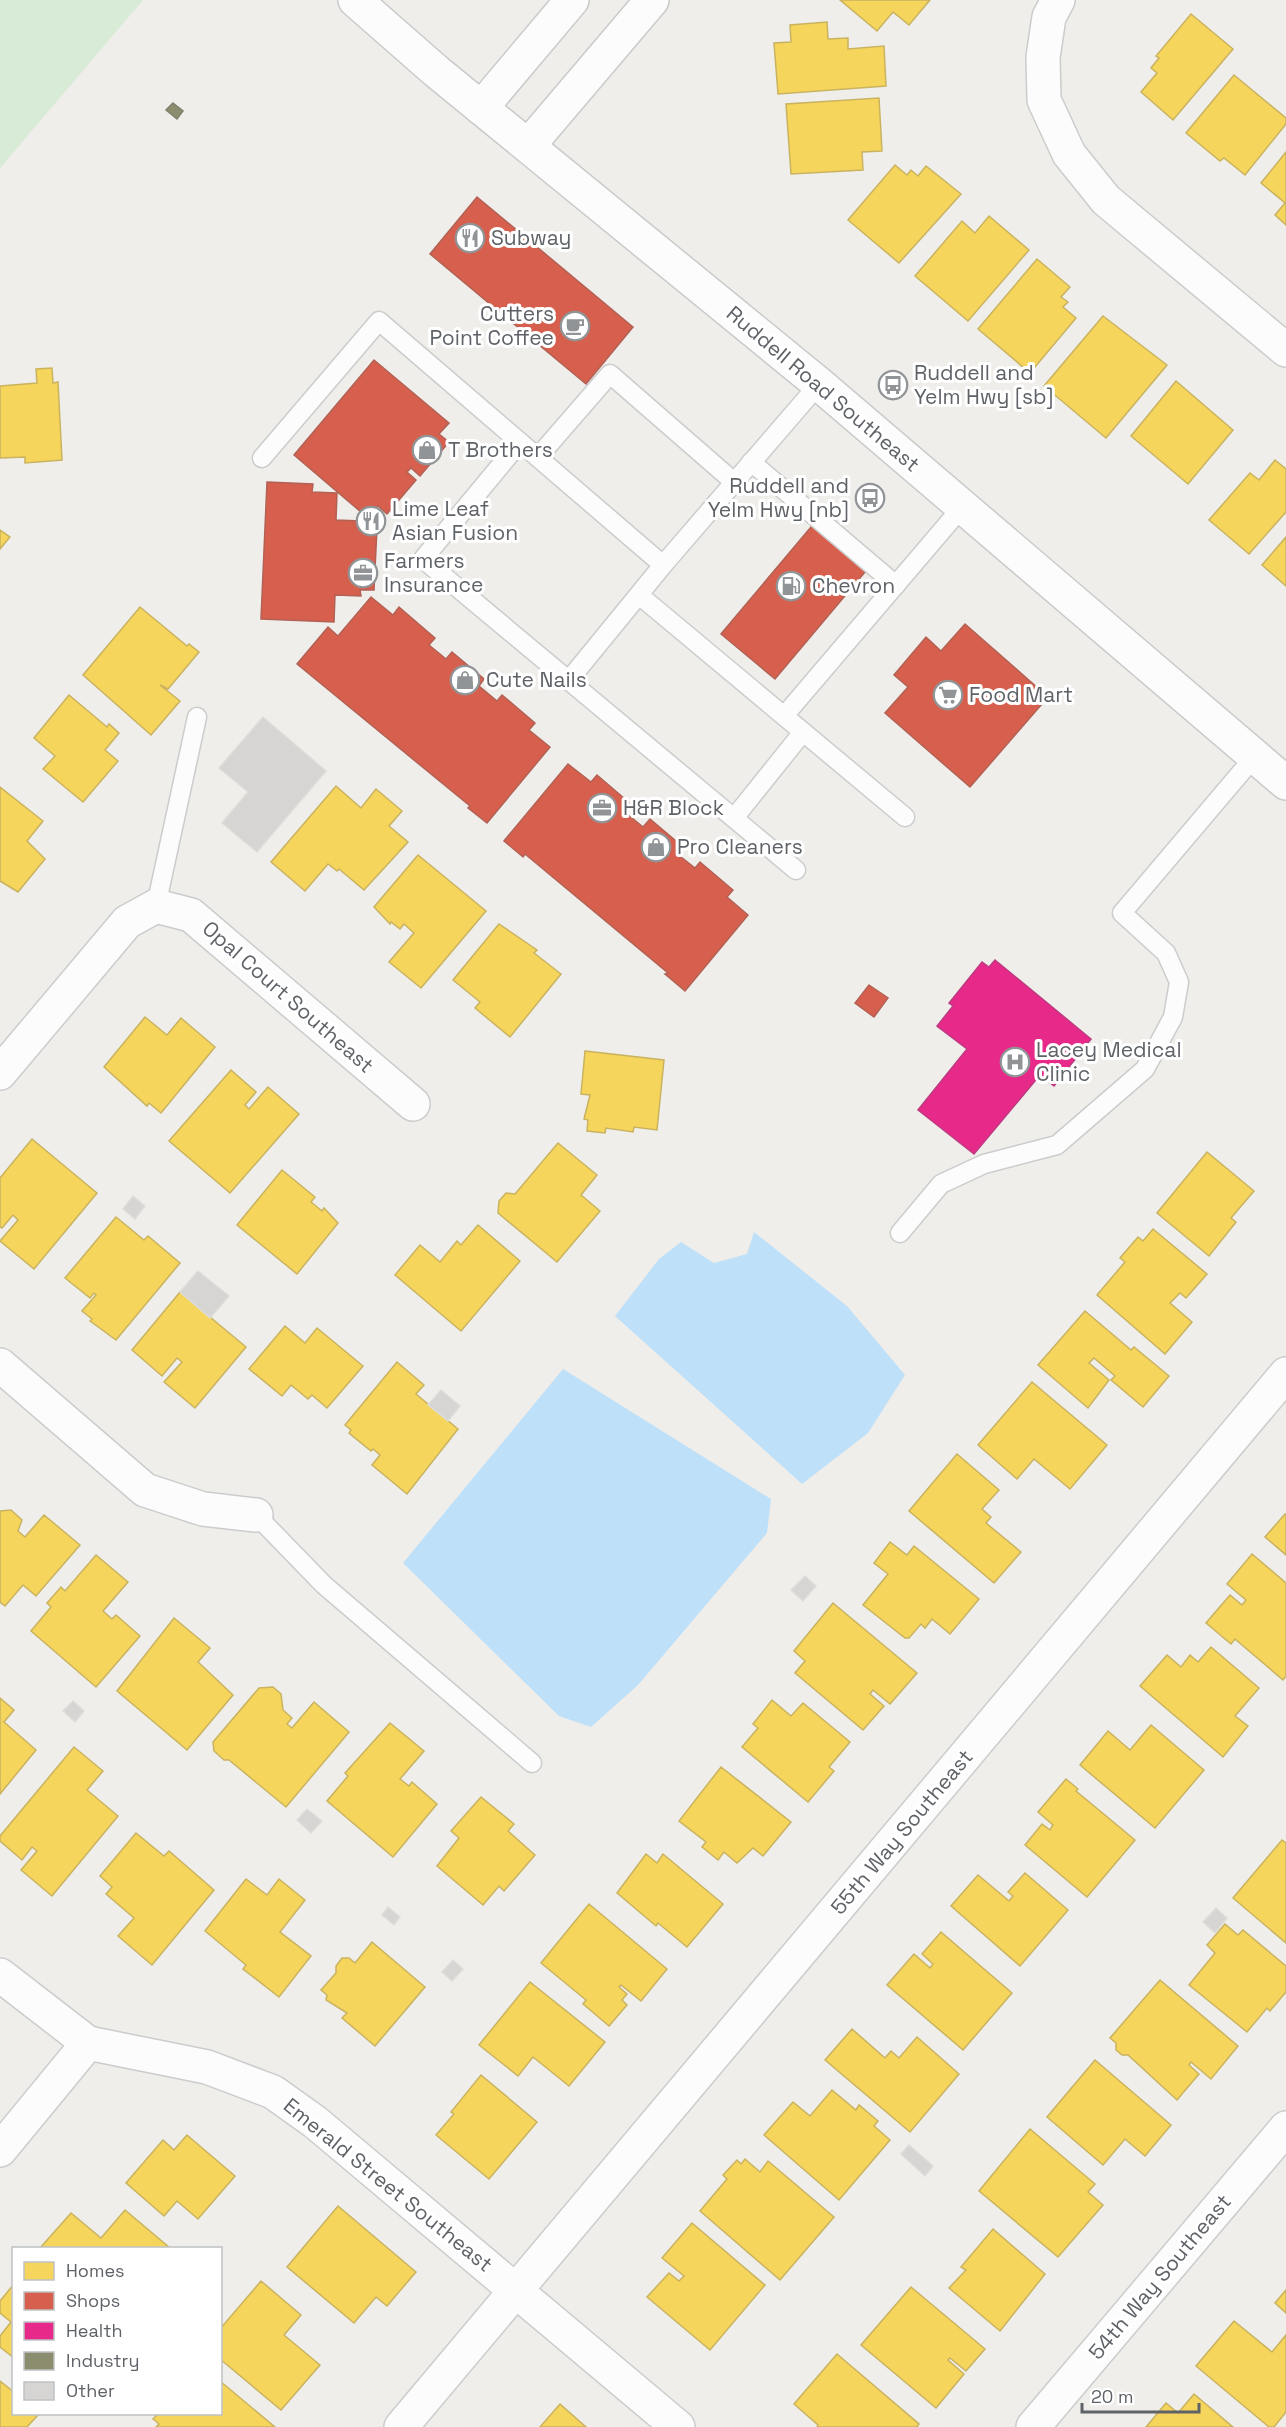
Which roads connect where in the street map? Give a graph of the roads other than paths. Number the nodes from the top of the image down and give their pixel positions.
1 (355, 0) edge
2 (572, 0) edge
3 (652, 0) edge
4 (1058, 0) edge
5 (481, 108) junction
6 (528, 146) junction
7 (1286, 350) edge
8 (819, 384) junction
9 (520, 442) junction
10 (538, 457) junction
11 (262, 458) dead end
12 (751, 462) junction
13 (734, 482) junction
14 (963, 506) junction
15 (663, 565) junction
16 (896, 585) junction
17 (639, 595) junction
18 (569, 680) junction
19 (784, 716) junction
20 (197, 717) dead end
21 (803, 732) junction
22 (1255, 756) junction
23 (1286, 783) edge
24 (905, 817) dead end
25 (734, 818) junction
26 (796, 870) dead end
27 (156, 906) junction
28 (0, 1073) edge
29 (412, 1104) dead end
30 (900, 1233) dead end
31 (0, 1365) edge
32 (1286, 1374) edge
33 (256, 1515) joint
34 (532, 1763) dead end
35 (0, 1975) edge
36 (88, 2043) junction
37 (1286, 2128) edge
38 (0, 2150) edge
39 (517, 2290) junction
40 (402, 2427) edge
41 (678, 2427) edge
42 (1033, 2427) edge

1 - 5 street, Ruddell Road Southeast
2 - 5 street
3 - 6 street
4 - 7 street
5 - 6 street, Ruddell Road Southeast
6 - 8 street, Ruddell Road Southeast
8 - 12 lane
8 - 14 street, Ruddell Road Southeast
9 - 10 lane
9 - 11 lane
9 - 18 lane
10 - 13 lane
10 - 15 lane
12 - 13 lane
12 - 16 lane
13 - 15 lane
14 - 16 lane
14 - 22 street, Ruddell Road Southeast
15 - 17 lane
16 - 19 lane
17 - 18 lane
17 - 19 lane
18 - 25 lane
19 - 21 lane
20 - 27 lane
21 - 24 lane
21 - 25 lane
22 - 23 street, Ruddell Road Southeast
22 - 30 lane
25 - 26 lane
27 - 28 street
27 - 29 street, Opal Court Southeast
31 - 33 street
32 - 39 street, 55th Way Southeast
33 - 34 lane
35 - 36 street, Emerald Street Southeast
36 - 38 street
36 - 39 street, Emerald Street Southeast
37 - 42 street, 54th Way Southeast
39 - 40 street, 55th Way Southeast
39 - 41 street, Emerald Street Southeast

